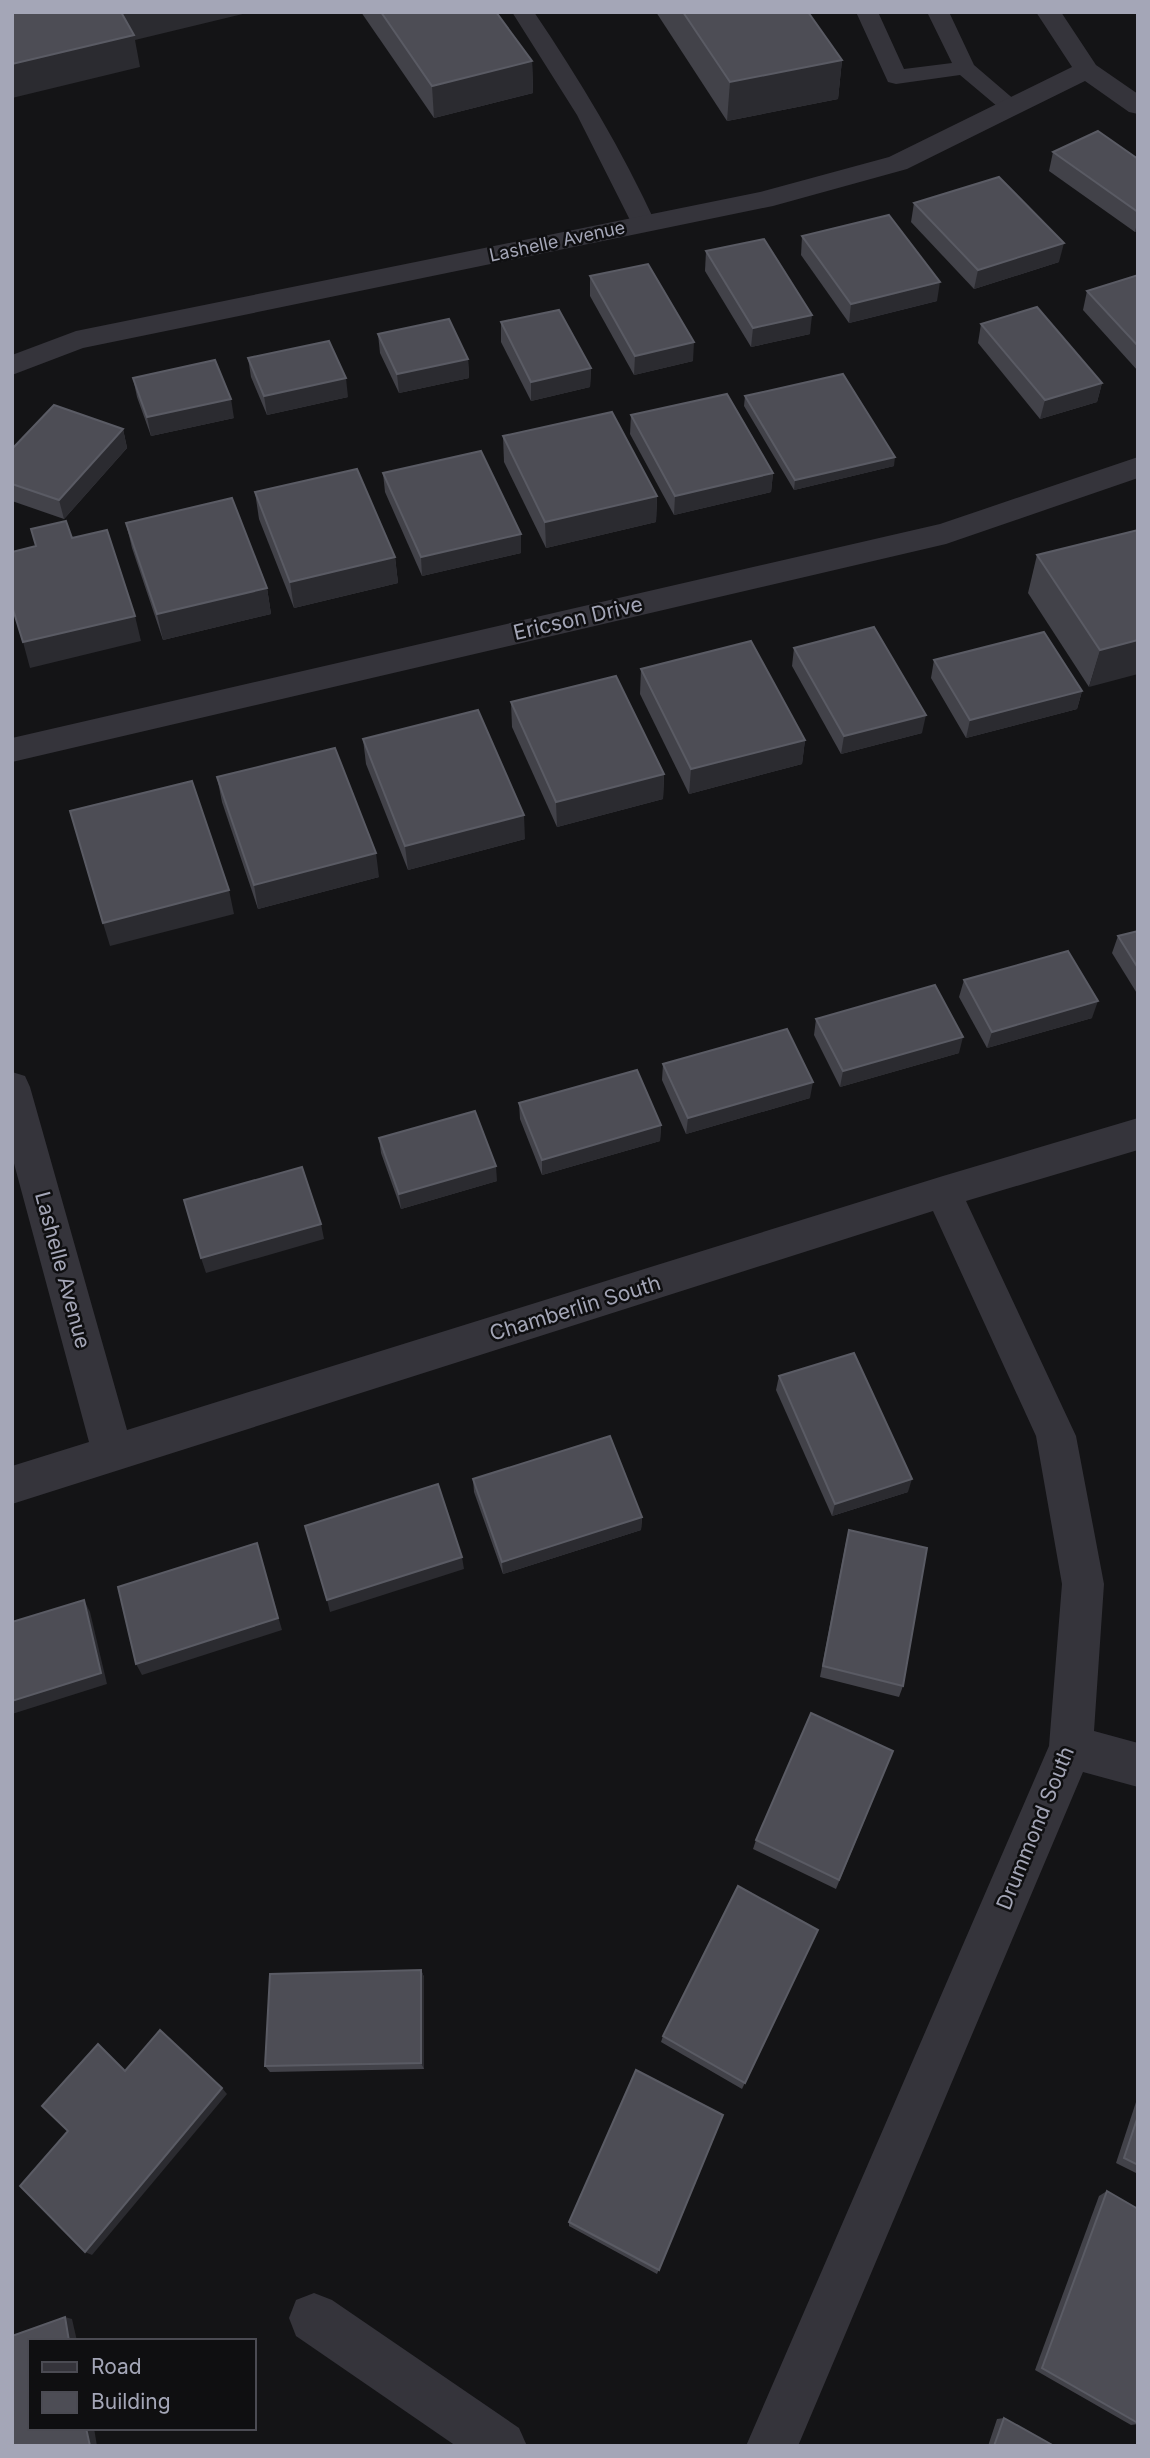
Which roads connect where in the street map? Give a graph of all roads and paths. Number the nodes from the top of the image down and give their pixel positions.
1 (523, 12) edge
2 (867, 12) edge
3 (939, 12) edge
4 (1048, 12) edge
5 (965, 68) junction
6 (1087, 70) junction
7 (1138, 106) edge
8 (1012, 107) junction
9 (644, 224) junction
10 (17, 359) edge
11 (1138, 467) edge
12 (12, 750) edge
13 (12, 1087) edge
14 (1138, 1135) edge
15 (943, 1192) junction
16 (113, 1454) junction
17 (12, 1485) edge
18 (1071, 1747) junction
19 (1138, 1765) edge
20 (314, 2318) dead end
21 (501, 2446) edge
22 (772, 2446) edge

1 - 9 lane
2 - 5 lane
3 - 5 lane
4 - 6 street
5 - 8 lane
6 - 7 street
6 - 8 street, Lashelle Avenue
8 - 9 street, Lashelle Avenue
9 - 10 street, Lashelle Avenue
11 - 12 street, Ericson Drive
13 - 16 street, Lashelle Avenue
14 - 15 street, Chamberlin South
15 - 16 street, Chamberlin South
15 - 18 street, Drummond South
16 - 17 street, Chamberlin South
18 - 19 street
18 - 22 street, Drummond South
20 - 21 street

